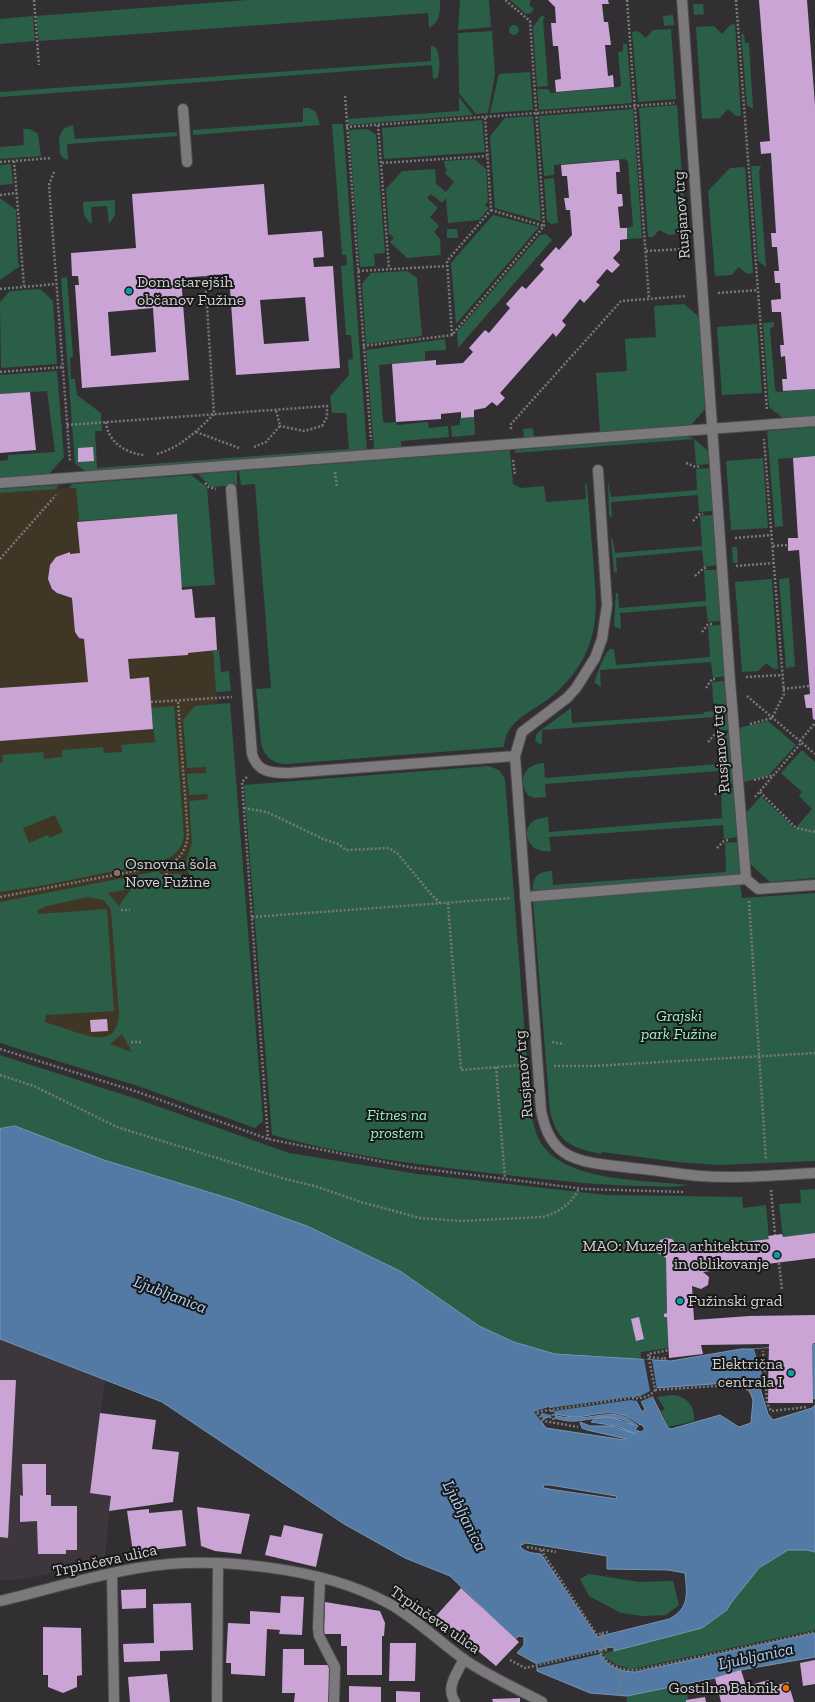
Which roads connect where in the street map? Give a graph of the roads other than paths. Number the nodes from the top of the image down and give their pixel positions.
1 (682, 0) edge
2 (183, 108) dead end
3 (187, 162) dead end
4 (815, 421) edge
5 (712, 428) junction
6 (598, 470) dead end
7 (0, 483) edge
8 (231, 489) dead end
9 (515, 756) junction
10 (748, 882) junction
11 (815, 884) edge
12 (525, 897) junction
13 (815, 1173) edge
14 (218, 1563) junction
15 (112, 1573) junction
16 (320, 1578) junction
17 (0, 1601) edge
18 (464, 1659) junction
19 (114, 1702) edge
20 (217, 1702) edge
21 (334, 1702) edge
22 (455, 1702) edge
23 (542, 1702) edge

1 - 5 street, Rusjanov trg
2 - 3 street
4 - 5 street
5 - 7 street
5 - 10 street, Rusjanov trg
6 - 9 street
8 - 9 street
9 - 12 street, Rusjanov trg
10 - 11 street
10 - 12 street
12 - 13 street, Rusjanov trg
14 - 15 street, Trpinčeva ulica
14 - 16 street, Trpinčeva ulica
14 - 20 street
15 - 17 street, Trpinčeva ulica
15 - 19 street
16 - 18 street, Trpinčeva ulica
16 - 21 street
18 - 22 street
18 - 23 street, Trpinčeva ulica

